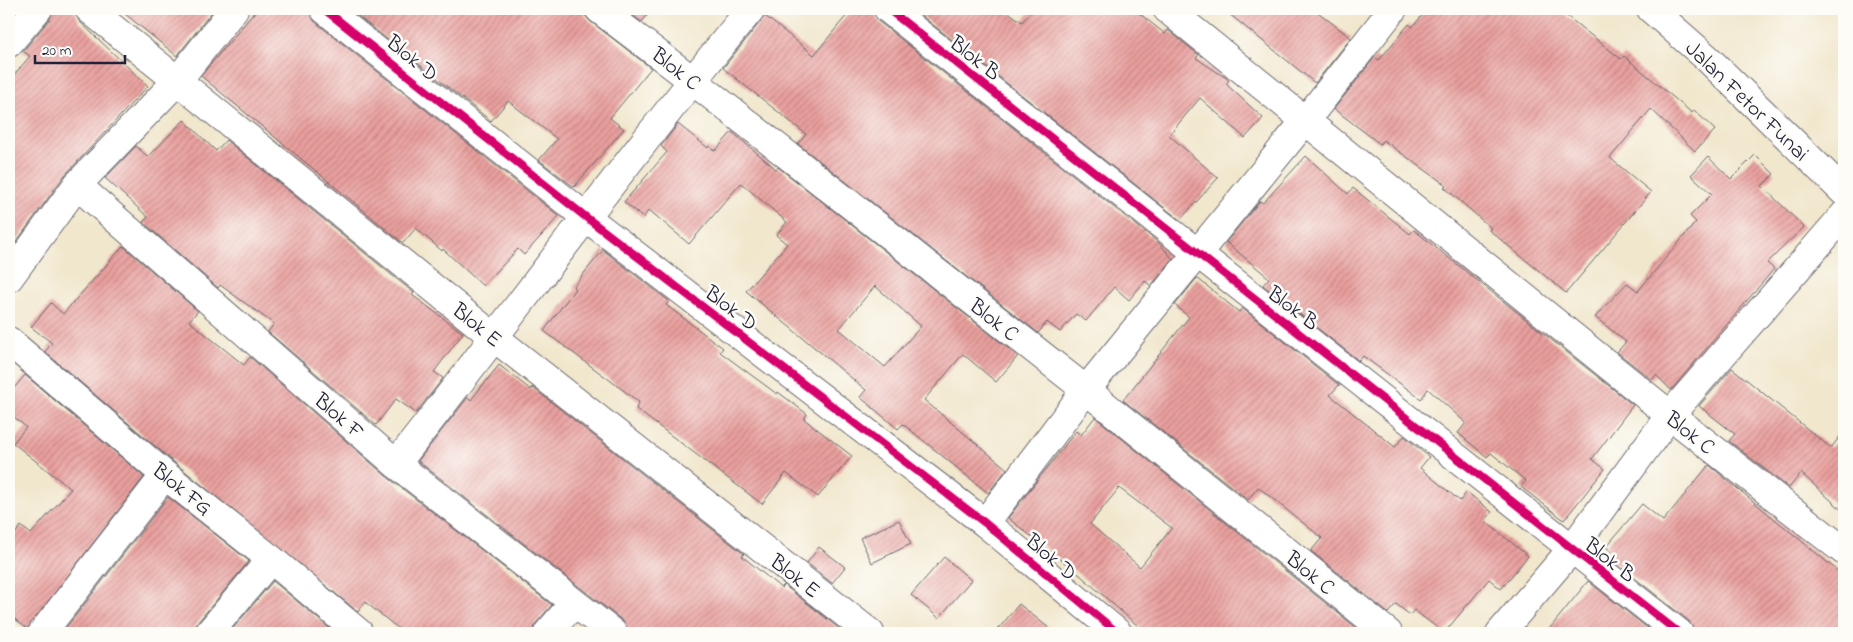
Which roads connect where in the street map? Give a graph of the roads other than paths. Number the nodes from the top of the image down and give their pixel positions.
1 (38, 9) edge
2 (89, 9) edge
3 (234, 9) edge
4 (324, 9) edge
5 (599, 9) edge
6 (751, 9) edge
7 (888, 9) edge
8 (1167, 9) edge
9 (1393, 9) edge
10 (1651, 9) edge
11 (9, 43) edge
12 (178, 80) junction
13 (692, 80) junction
14 (1305, 121) junction
15 (77, 184) junction
16 (1844, 192) edge
17 (1844, 215) edge
18 (587, 218) junction
19 (1196, 254) junction
20 (9, 278) edge
21 (495, 338) junction
22 (9, 341) edge
23 (1086, 390) junction
24 (1670, 416) junction
25 (396, 464) junction
26 (165, 475) junction
27 (985, 523) junction
28 (1571, 550) junction
29 (1844, 551) edge
30 (271, 558) junction
31 (573, 604) junction
32 (42, 633) edge
33 (209, 633) edge
34 (358, 633) edge
35 (548, 633) edge
36 (613, 633) edge
37 (870, 633) edge
38 (1118, 633) edge
39 (1388, 633) edge
40 (1500, 633) edge
41 (1679, 633) edge

1 - 11 street
2 - 12 street, Blok E
3 - 12 street
4 - 18 street, Blok D
5 - 13 street, Blok C
6 - 13 street
7 - 19 street, Blok B
8 - 14 street, Blok C
9 - 14 street
10 - 16 street, Jalan Fetor Funai
12 - 15 street
12 - 21 street, Blok E
13 - 18 street
13 - 23 street, Blok C
14 - 19 street
14 - 24 street, Blok C
15 - 20 street
15 - 25 street, Blok F
17 - 24 street
18 - 21 street
18 - 27 street, Blok D
19 - 23 street
19 - 28 street, Blok B
21 - 25 street
21 - 37 street, Blok E
22 - 26 street, Blok FG
23 - 27 street
23 - 39 street, Blok C
24 - 28 street
24 - 29 street, Blok C
25 - 31 street, Blok F
26 - 30 street, Blok FG
26 - 32 street
27 - 38 street, Blok D
28 - 40 street
28 - 41 street, Blok B
30 - 33 street
30 - 34 street, Blok FG
31 - 35 street
31 - 36 street, Blok F

